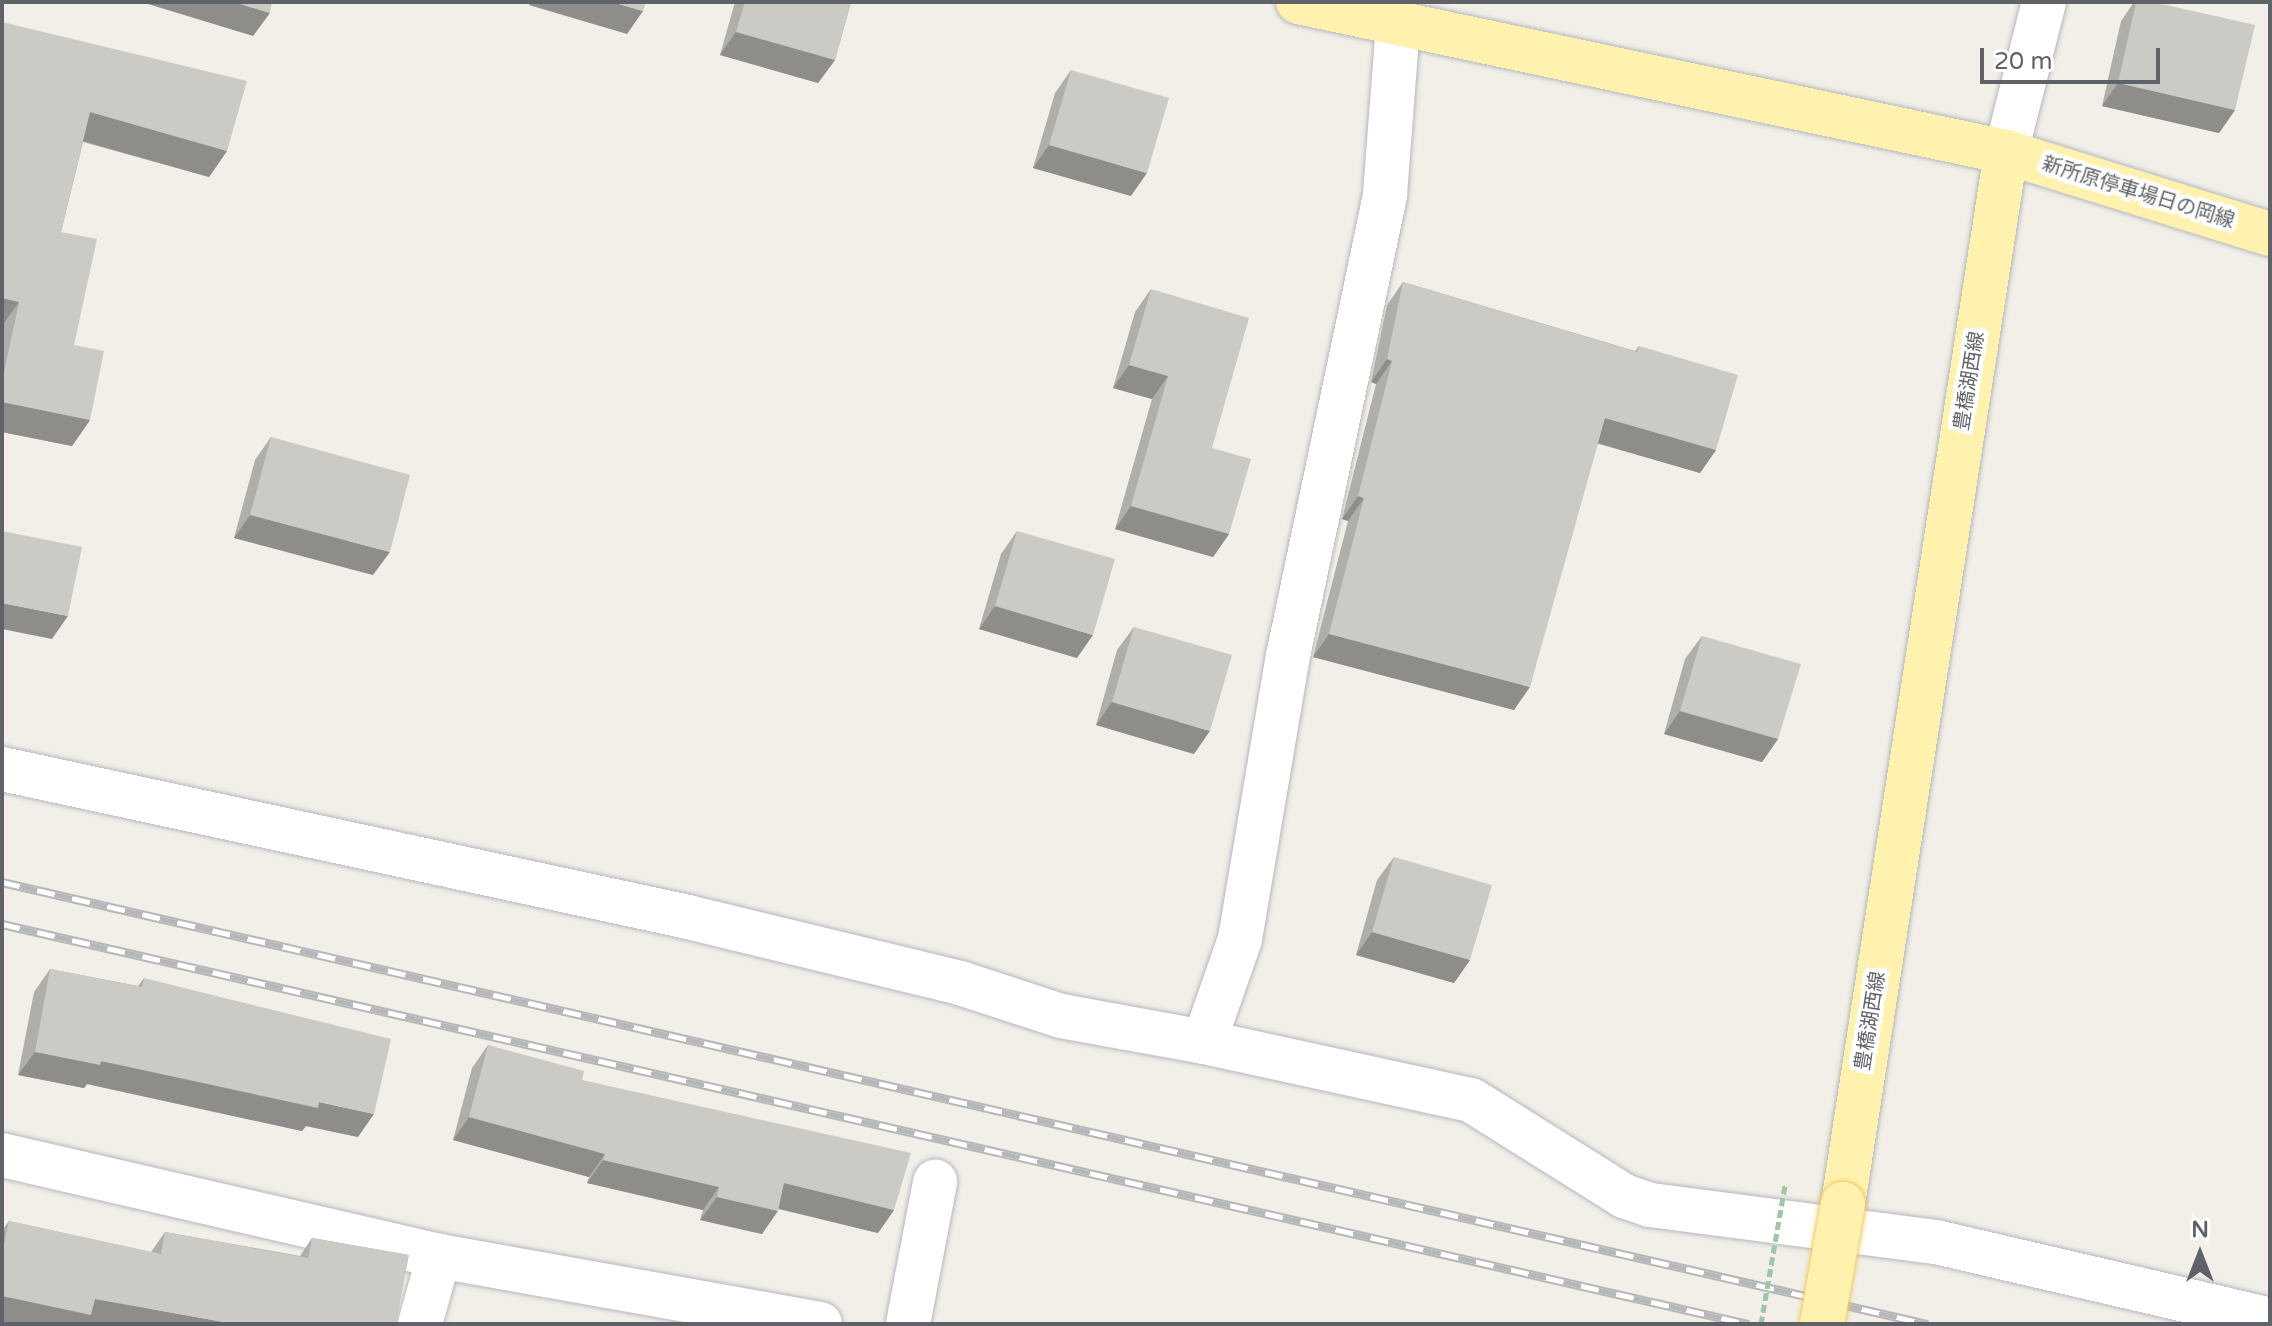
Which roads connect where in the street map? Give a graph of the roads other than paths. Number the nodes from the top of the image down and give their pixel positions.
1 (1298, 2) edge
2 (2044, 2) edge
3 (1398, 24) junction
4 (2006, 152) junction
5 (2270, 234) edge
6 (2, 769) edge
7 (1204, 1042) junction
8 (2, 1155) edge
9 (935, 1182) dead end
10 (439, 1256) junction
11 (2270, 1320) edge
12 (420, 1324) edge
13 (820, 1324) edge
14 (908, 1324) edge
15 (1822, 1324) edge

1 - 3 main road
2 - 4 street
3 - 4 main road
3 - 7 street
4 - 5 main road, 新所原停車場日の岡線
4 - 15 main road, 豊橋湖西線, bridge
6 - 7 street
7 - 11 street
8 - 10 street
9 - 14 street
10 - 12 street
10 - 13 street

